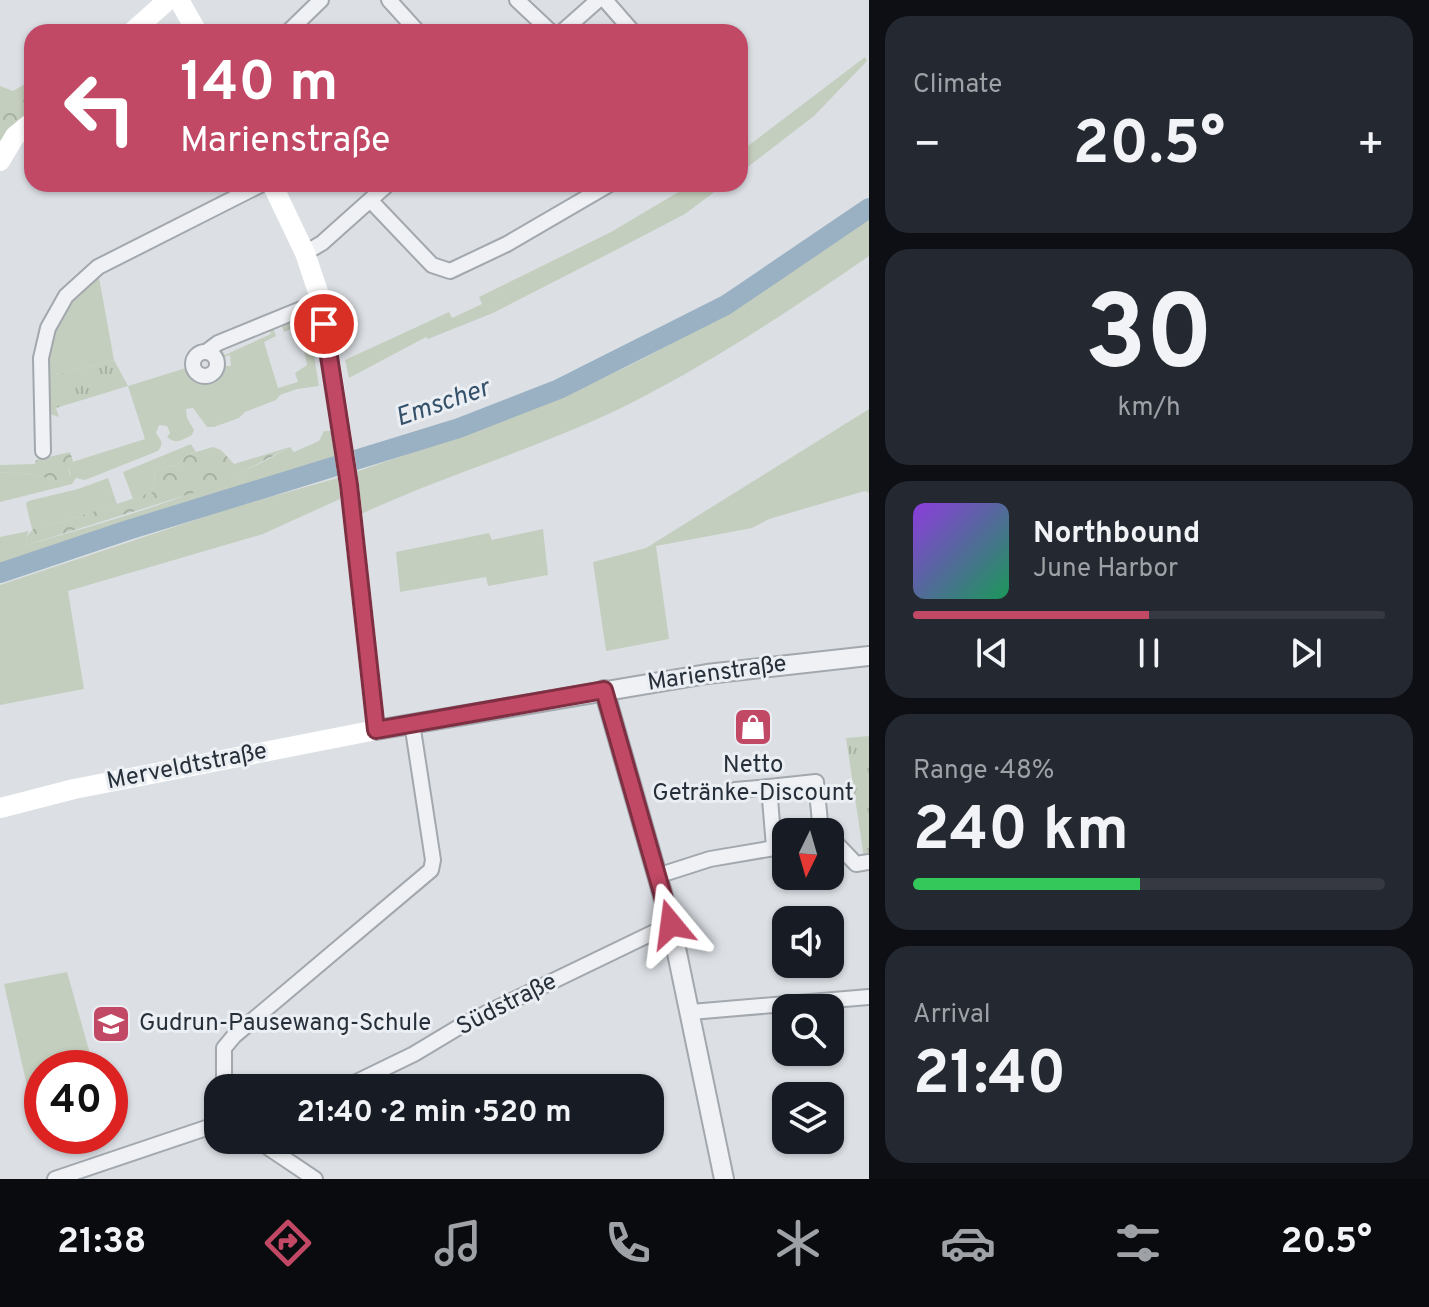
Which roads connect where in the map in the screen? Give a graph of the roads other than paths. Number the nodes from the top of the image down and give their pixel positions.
1 (168, 0) edge
2 (179, 0) edge
3 (321, 0) edge
4 (389, 0) edge
5 (517, 0) edge
6 (598, 0) edge
7 (605, 0) edge
8 (141, 24) edge
9 (192, 24) edge
10 (300, 24) edge
11 (411, 24) edge
12 (542, 24) edge
13 (571, 24) edge
14 (626, 24) edge
15 (24, 129) edge
16 (0, 161) edge
17 (246, 192) edge
18 (276, 192) edge
19 (380, 192) edge
20 (596, 192) edge
21 (371, 201) junction
22 (305, 253) junction
23 (321, 301) junction
24 (206, 352) dead end
25 (43, 451) dead end
26 (869, 656) edge
27 (604, 690) junction
28 (412, 723) junction
29 (376, 730) junction
30 (769, 787) junction
31 (735, 790) dead end
32 (0, 808) edge
33 (775, 818) edge
34 (820, 818) edge
35 (772, 848) edge
36 (844, 851) edge
37 (869, 862) edge
38 (657, 876) junction
39 (671, 924) junction
40 (869, 997) edge
41 (691, 1012) junction
42 (224, 1074) edge
43 (373, 1074) edge
44 (204, 1129) edge
45 (278, 1154) edge
46 (55, 1179) edge
47 (315, 1179) edge
48 (724, 1179) edge

1 - 8 main road
2 - 9 main road
3 - 10 street
4 - 11 street
5 - 12 street
6 - 13 street
7 - 14 street
15 - 16 main road
17 - 25 street
18 - 22 main road
19 - 21 street
20 - 21 street
21 - 22 street
22 - 23 main road
23 - 24 street
23 - 29 main road
26 - 27 street, Marienstraße
27 - 28 street, Marienstraße
27 - 38 street
28 - 29 street, Marienstraße
28 - 42 street
29 - 32 main road, Merveldtstraße
30 - 31 street
30 - 33 street
30 - 34 street
35 - 38 street
36 - 37 street
38 - 39 street
39 - 41 street
39 - 43 street, Südstraße
40 - 41 street
41 - 48 street
44 - 46 street
45 - 47 street

